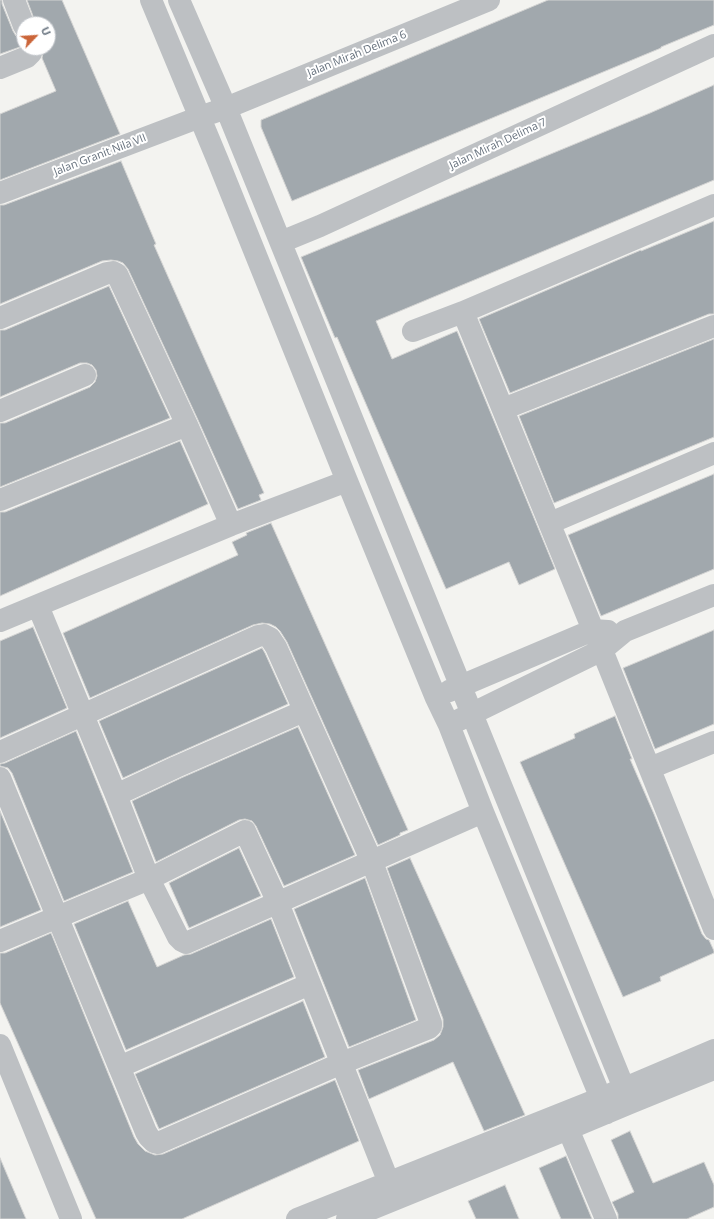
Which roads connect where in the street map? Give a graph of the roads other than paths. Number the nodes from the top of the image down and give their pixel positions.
1 (14, 0) edge
2 (151, 0) edge
3 (179, 0) edge
4 (489, 0) edge
5 (20, 16) edge
6 (714, 45) edge
7 (28, 56) edge
8 (0, 68) edge
9 (226, 108) junction
10 (200, 117) junction
11 (0, 193) edge
12 (714, 205) edge
13 (281, 242) junction
14 (463, 312) junction
15 (0, 318) edge
16 (714, 326) edge
17 (413, 331) dead end
18 (85, 375) dead end
19 (503, 409) junction
20 (0, 411) edge
21 (187, 425) junction
22 (714, 453) edge
23 (347, 481) junction
24 (0, 500) edge
25 (550, 523) junction
26 (231, 525) junction
27 (714, 595) edge
28 (38, 606) junction
29 (0, 621) edge
30 (593, 630) junction
31 (625, 631) junction
32 (602, 650) junction
33 (461, 685) junction
34 (436, 698) junction
35 (304, 711) junction
36 (82, 714) junction
37 (472, 714) junction
38 (449, 726) junction
39 (714, 742) edge
40 (0, 752) edge
41 (650, 768) junction
42 (0, 778) edge
43 (116, 795) junction
44 (483, 812) junction
45 (372, 862) junction
46 (149, 879) junction
47 (278, 903) junction
48 (58, 918) junction
49 (714, 928) edge
50 (0, 941) edge
51 (310, 984) junction
52 (0, 1046) edge
53 (714, 1050) edge
54 (342, 1063) junction
55 (118, 1066) junction
56 (714, 1070) edge
57 (627, 1095) junction
58 (604, 1106) junction
59 (568, 1129) junction
60 (392, 1190) junction
61 (71, 1219) edge
62 (297, 1219) edge
63 (346, 1219) edge
64 (606, 1219) edge

1 - 5 street
2 - 10 street
3 - 9 street
4 - 9 street, Jalan Mirah Delima 6
6 - 13 street, Jalan Mirah Delima 7
7 - 8 street
9 - 10 street, Jalan Mirah Delima 6
9 - 13 street
10 - 11 street, Jalan Granit Nila VII
10 - 23 street
12 - 14 street
13 - 33 street
14 - 17 street
14 - 19 street
15 - 21 street
16 - 19 street
18 - 20 street
19 - 25 street
21 - 24 street
21 - 26 street
22 - 25 street
23 - 26 street
23 - 34 street
25 - 30 street
26 - 28 street
27 - 31 street
28 - 29 street
28 - 36 street
30 - 31 street
30 - 32 street
30 - 33 street
31 - 32 street
32 - 37 street
32 - 41 street
33 - 34 street
33 - 37 street
34 - 38 street
35 - 36 street
35 - 43 street
35 - 45 street
36 - 40 street
36 - 43 street
37 - 38 street
37 - 57 street
38 - 44 street
39 - 41 street
41 - 49 street
42 - 48 street
43 - 46 street
44 - 45 street
44 - 58 street
45 - 47 street
45 - 54 street
46 - 47 street
46 - 47 street
46 - 48 street
47 - 51 street
48 - 50 street
48 - 55 street
51 - 54 street
51 - 55 street
52 - 61 street
53 - 57 street
54 - 55 street
54 - 60 street
56 - 57 street
57 - 58 street
58 - 59 street
58 - 60 street
59 - 60 street
59 - 64 street
60 - 62 street
60 - 63 street

